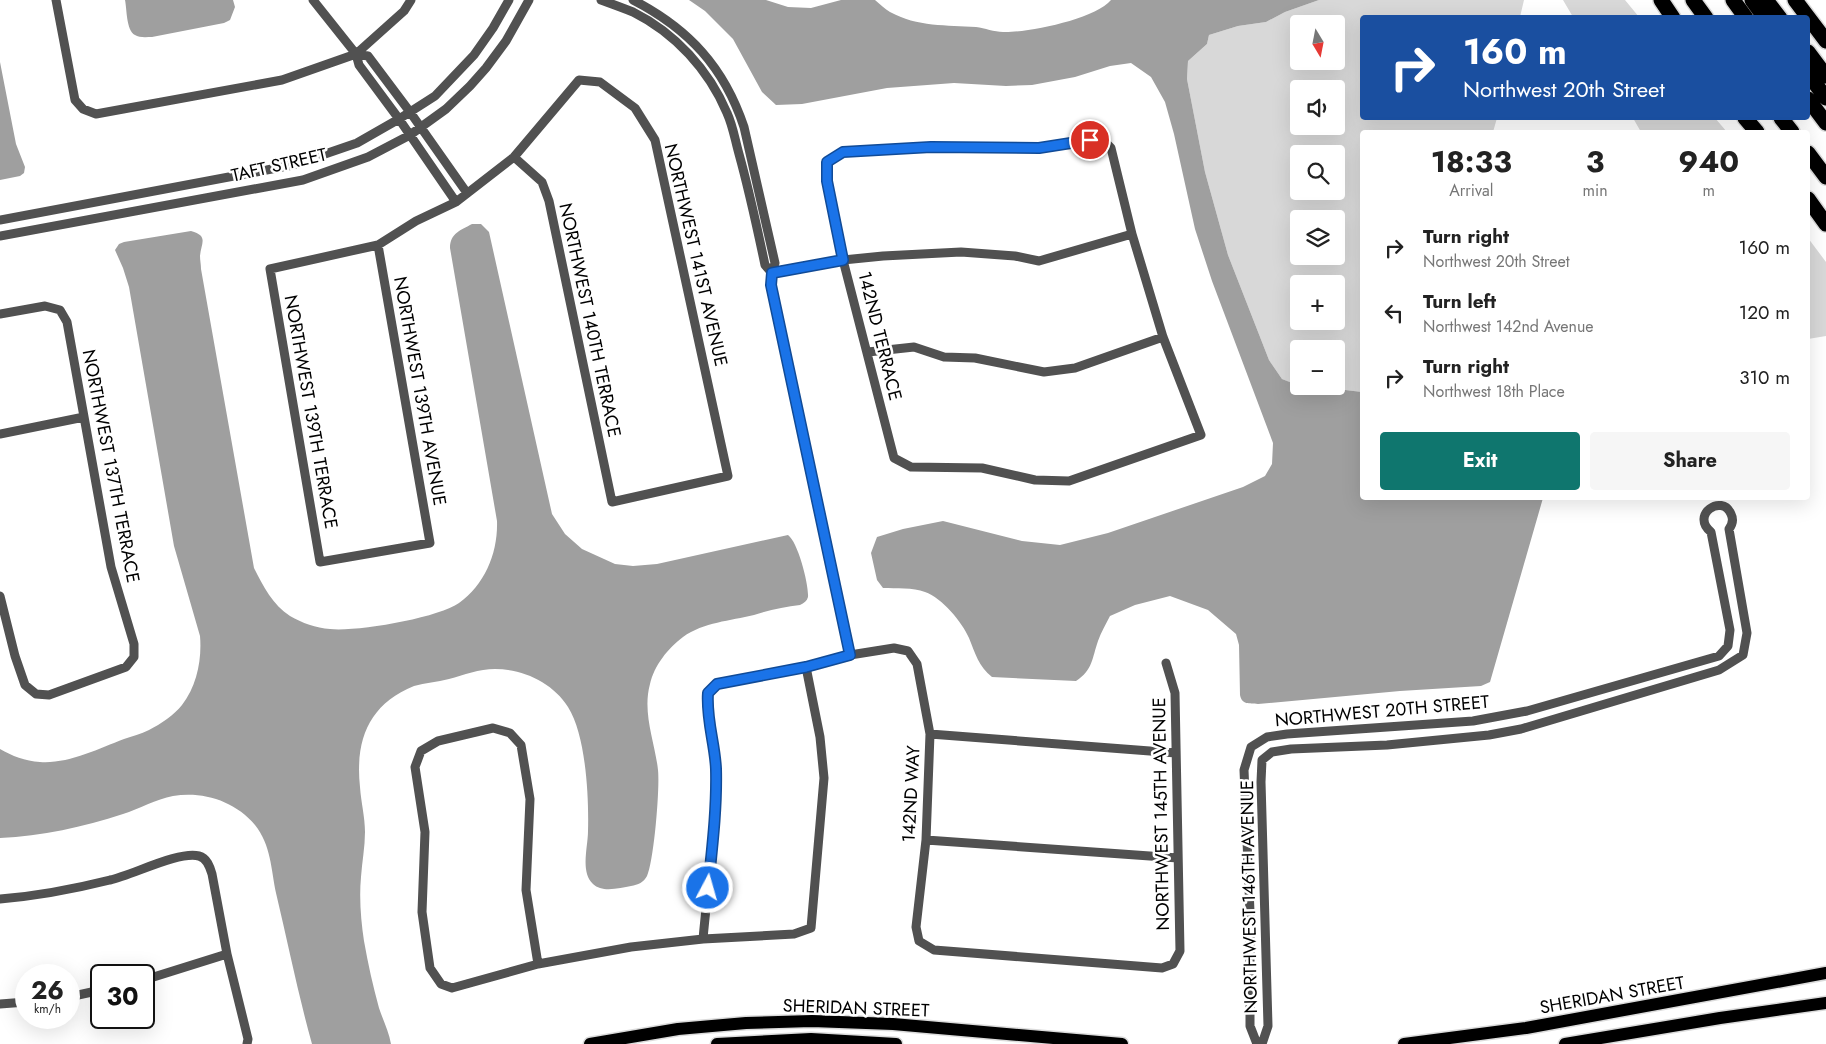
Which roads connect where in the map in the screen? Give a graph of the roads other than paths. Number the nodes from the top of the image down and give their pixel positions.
1 (56, 0) edge
2 (313, 0) edge
3 (411, 0) edge
4 (509, 0) edge
5 (529, 0) edge
6 (601, 0) edge
7 (633, 0) edge
8 (1661, 0) edge
9 (1693, 0) edge
10 (1733, 0) edge
11 (1752, 0) edge
12 (1766, 0) edge
13 (1795, 0) edge
14 (1805, 0) edge
15 (1671, 15) edge
16 (1704, 15) edge
17 (1744, 15) edge
18 (1763, 15) edge
19 (1778, 15) edge
20 (1806, 15) edge
21 (1810, 20) edge
22 (1826, 24) edge
23 (1826, 41) edge
24 (356, 54) junction
25 (1810, 55) edge
26 (1826, 76) edge
27 (1810, 77) edge
28 (1826, 98) edge
29 (1810, 102) edge
30 (410, 112) junction
31 (399, 119) junction
32 (1747, 120) edge
33 (1783, 120) edge
34 (1826, 124) edge
35 (421, 127) junction
36 (1755, 130) edge
37 (1790, 130) edge
38 (410, 135) junction
39 (1810, 156) edge
40 (514, 157) junction
41 (1826, 178) edge
42 (467, 193) junction
43 (456, 202) junction
44 (1810, 203) edge
45 (0, 220) edge
46 (1826, 224) edge
47 (1132, 234) junction
48 (0, 236) edge
49 (378, 245) junction
50 (843, 260) junction
51 (772, 273) junction
52 (0, 314) edge
53 (1163, 337) junction
54 (868, 352) junction
55 (84, 417) junction
56 (0, 434) edge
57 (612, 502) joint
58 (320, 562) joint
59 (0, 596) edge
60 (850, 655) junction
61 (1166, 663) dead end
62 (806, 667) junction
63 (930, 734) junction
64 (1272, 752) joint
65 (1176, 753) junction
66 (926, 840) junction
67 (1178, 858) junction
68 (0, 899) edge
69 (703, 939) junction
70 (228, 954) junction
71 (538, 964) junction
72 (1173, 964) joint
73 (1826, 973) edge
74 (155, 977) edge
75 (15, 1003) edge
76 (0, 1004) edge
77 (1826, 1004) edge
78 (1496, 1039) edge
79 (247, 1044) edge
80 (590, 1044) edge
81 (717, 1044) edge
82 (896, 1044) edge
83 (1122, 1044) edge
84 (1257, 1044) edge
85 (1262, 1044) edge
86 (1404, 1044) edge
87 (1565, 1044) edge

1 - 24 street
2 - 24 street
3 - 24 street
4 - 30 street, TAFT STREET
5 - 35 street, TAFT STREET
6 - 51 street
7 - 51 street
8 - 15 highway
9 - 16 highway
10 - 17 highway
11 - 18 highway
12 - 19 highway
13 - 20 highway
14 - 22 highway
21 - 23 highway
24 - 30 street
24 - 31 street
25 - 26 highway
27 - 28 highway
29 - 34 highway
30 - 31 street, TAFT STREET
30 - 35 street
31 - 38 street
31 - 45 street, TAFT STREET
32 - 36 highway
33 - 37 highway
35 - 38 street, TAFT STREET
35 - 42 street
38 - 43 street
38 - 48 street, TAFT STREET
39 - 41 highway
40 - 42 street
40 - 57 street, NORTHWEST 140TH TERRACE
40 - 57 street, NORTHWEST 141ST AVENUE
42 - 43 street
43 - 49 street
44 - 46 highway
47 - 50 street
47 - 50 street, 142ND TERRACE
47 - 53 street
49 - 58 street, NORTHWEST 139TH TERRACE
49 - 58 street, NORTHWEST 139TH AVENUE
50 - 51 street
50 - 54 street, 142ND TERRACE
51 - 60 street
52 - 55 street, NORTHWEST 137TH TERRACE
53 - 54 street
53 - 54 street, 142ND TERRACE
55 - 56 street
55 - 59 street, NORTHWEST 137TH TERRACE
60 - 62 street
60 - 63 street, 142ND WAY
61 - 65 street, NORTHWEST 145TH AVENUE
62 - 69 street
62 - 69 street
63 - 65 street
63 - 66 street, 142ND WAY
64 - 84 street, NORTHWEST 20TH STREET
64 - 85 street, NORTHWEST 146TH AVENUE
65 - 67 street, NORTHWEST 145TH AVENUE
66 - 67 street
66 - 72 street, 142ND WAY
67 - 72 street, NORTHWEST 145TH AVENUE
68 - 70 street
69 - 71 street
70 - 74 street
70 - 79 street
71 - 71 street
73 - 78 main road, SHERIDAN STREET
75 - 76 street
77 - 87 main road
78 - 86 main road, SHERIDAN STREET
80 - 83 main road, SHERIDAN STREET
81 - 82 main road, SHERIDAN STREET

